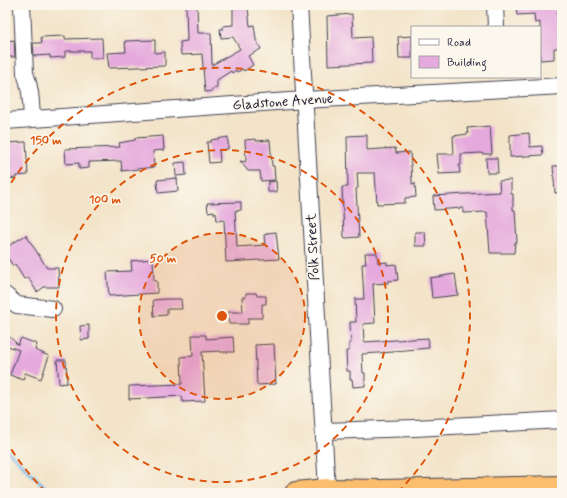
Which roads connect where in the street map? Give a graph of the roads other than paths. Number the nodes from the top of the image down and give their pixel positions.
1 (22, 5) edge
2 (298, 5) edge
3 (495, 5) edge
4 (496, 26) edge
5 (499, 83) edge
6 (562, 86) edge
7 (304, 100) junction
8 (32, 119) junction
9 (5, 120) edge
10 (5, 295) edge
11 (53, 308) dead end
12 (562, 420) edge
13 (324, 431) junction
14 (562, 487) edge
15 (327, 490) junction
16 (296, 493) edge

1 - 8 street
2 - 7 street, Polk Street
3 - 4 street
5 - 6 street, Gladstone Avenue
5 - 7 street, Gladstone Avenue
7 - 8 street, Gladstone Avenue
7 - 13 street, Polk Street
8 - 9 street, Gladstone Avenue
10 - 11 street
12 - 13 street
13 - 15 street, Polk Street
14 - 15 highway
15 - 16 highway

